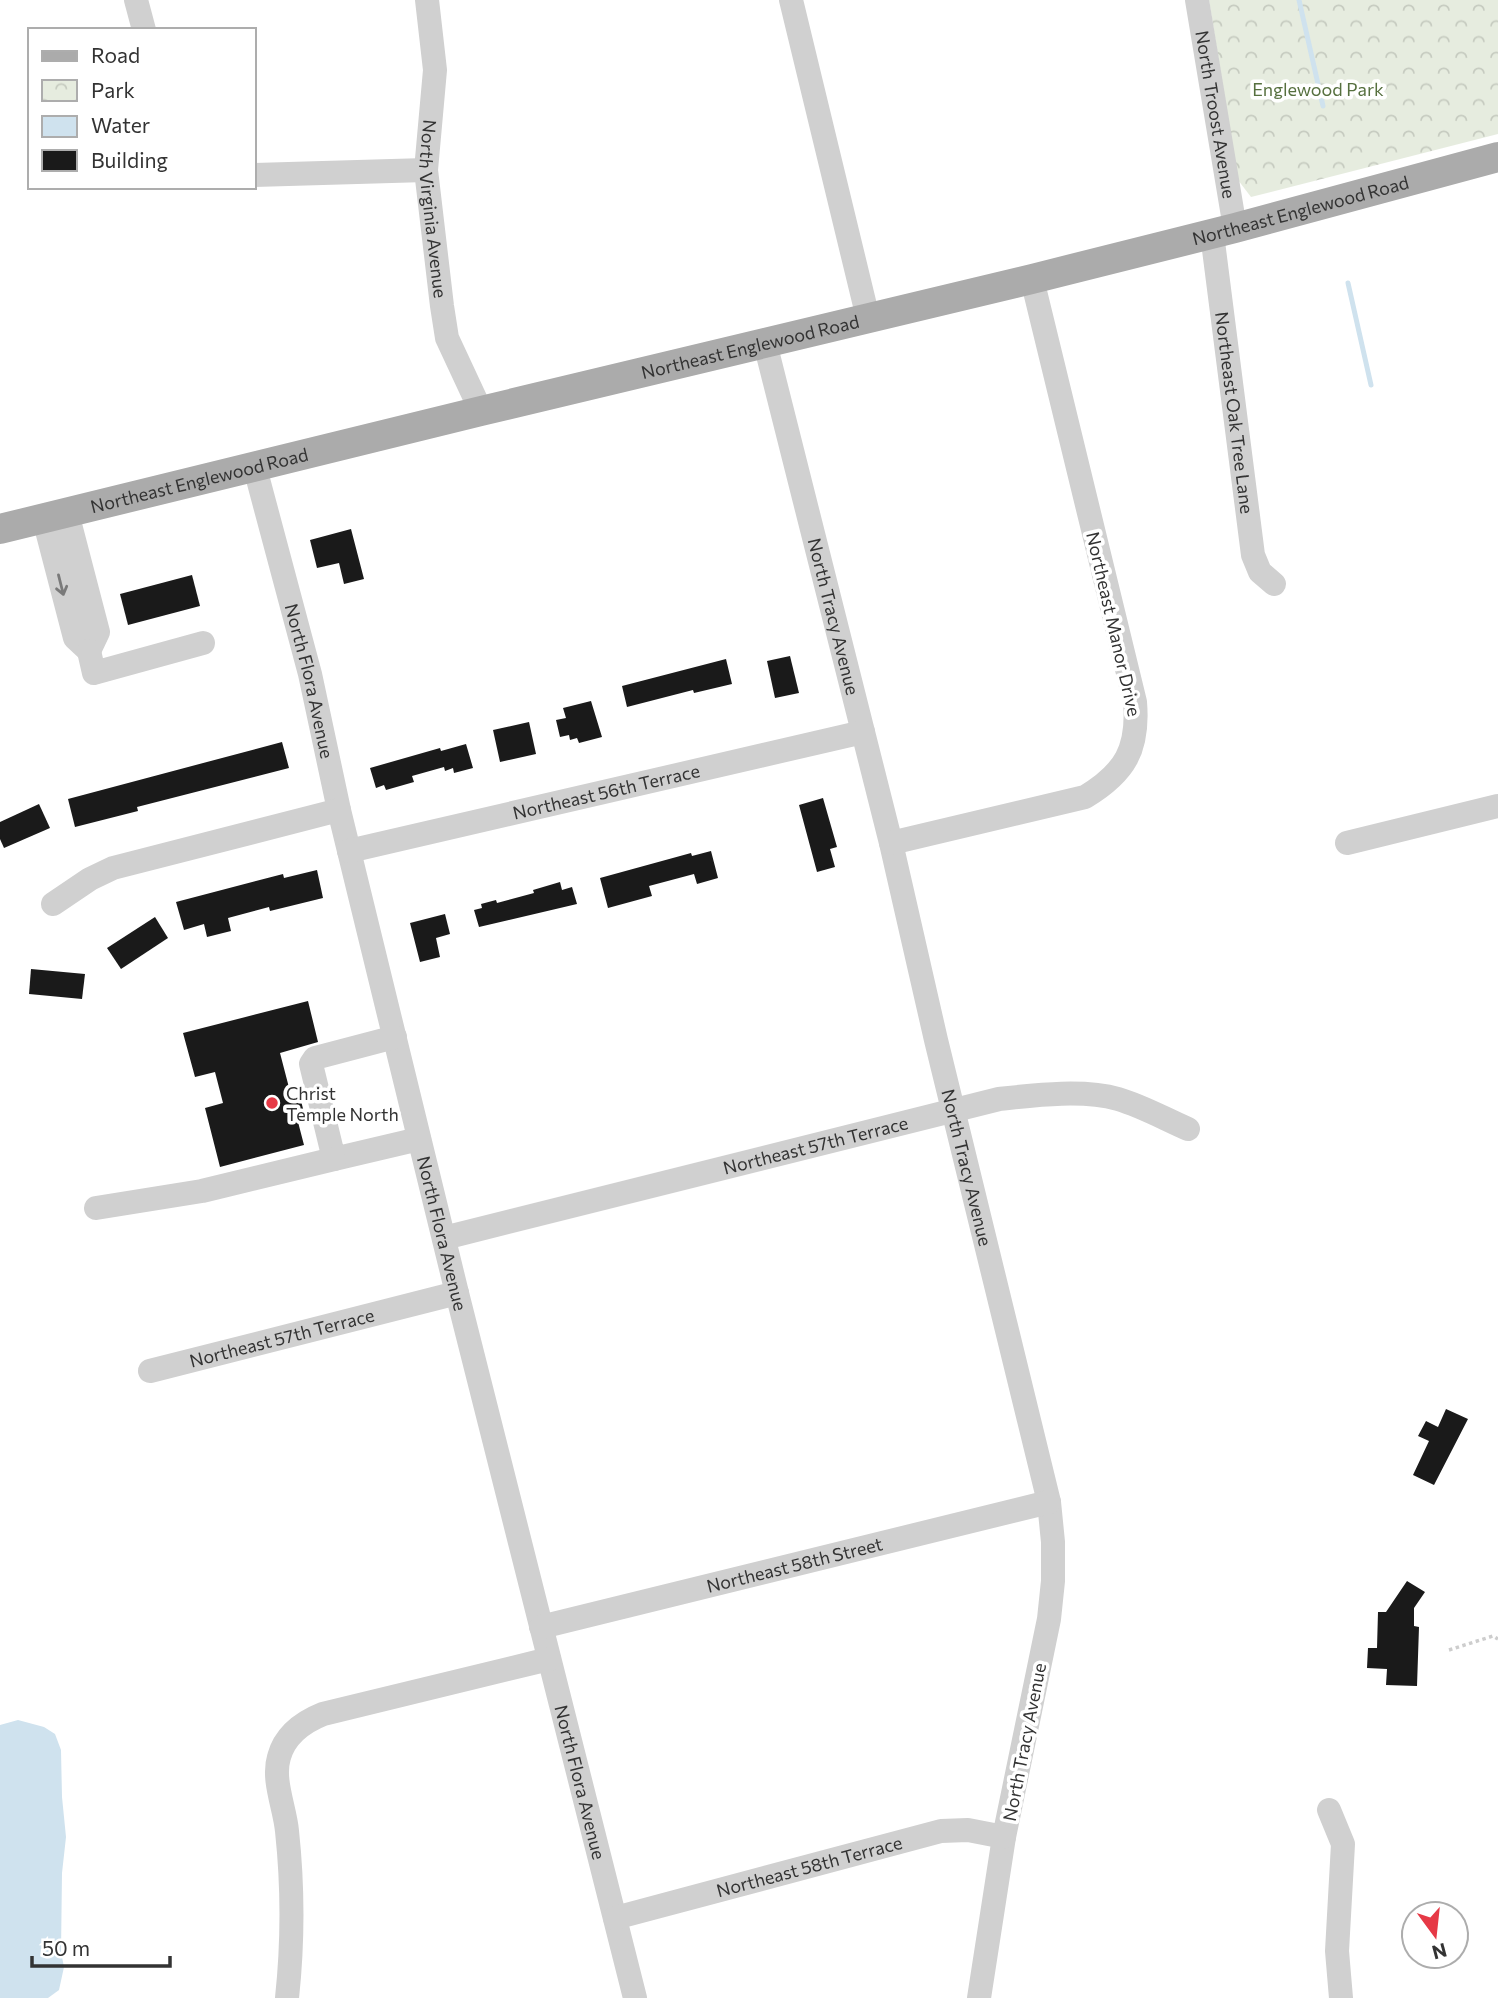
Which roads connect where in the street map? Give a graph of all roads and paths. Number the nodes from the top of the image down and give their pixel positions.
1 (136, 0) edge
2 (427, 0) edge
3 (791, 0) edge
4 (1197, 0) edge
5 (143, 28) edge
6 (1498, 157) edge
7 (426, 170) junction
8 (256, 174) edge
9 (1223, 231) junction
10 (1032, 279) junction
11 (868, 318) junction
12 (765, 343) junction
13 (481, 411) junction
14 (255, 468) junction
15 (56, 516) junction
16 (0, 529) edge
17 (1274, 584) dead end
18 (203, 642) dead end
19 (863, 732) junction
20 (1498, 806) edge
21 (339, 810) junction
22 (891, 843) junction
23 (1347, 843) dead end
24 (349, 851) junction
25 (53, 904) dead end
26 (394, 1037) junction
27 (953, 1110) junction
28 (1188, 1129) dead end
29 (419, 1139) junction
30 (334, 1159) junction
31 (96, 1208) dead end
32 (444, 1238) junction
33 (457, 1293) junction
34 (150, 1371) dead end
35 (1049, 1502) junction
36 (541, 1627) junction
37 (1497, 1629) edge
38 (1496, 1638) edge
39 (1449, 1650) dead end
40 (549, 1659) junction
41 (1329, 1810) dead end
42 (1004, 1838) junction
43 (615, 1918) junction
44 (287, 1998) edge
45 (635, 1998) edge
46 (979, 1998) edge
47 (1341, 1998) edge

1 - 5 street
2 - 7 street, North Virginia Avenue
3 - 11 street
4 - 9 street, North Troost Avenue
6 - 9 main road, Northeast Englewood Road
7 - 8 street
7 - 13 street, North Virginia Avenue
9 - 10 main road, Northeast Englewood Road
9 - 17 street, Northeast Oak Tree Lane
10 - 11 main road, Northeast Englewood Road
10 - 22 street, Northeast Manor Drive
11 - 12 main road, Northeast Englewood Road
12 - 13 main road, Northeast Englewood Road
12 - 19 street, North Tracy Avenue
13 - 14 main road, Northeast Englewood Road
14 - 15 main road, Northeast Englewood Road
14 - 21 street, North Flora Avenue
15 - 16 main road, Northeast Englewood Road
15 - 18 street
19 - 22 street, North Tracy Avenue
19 - 24 street, Northeast 56th Terrace
20 - 23 street
21 - 24 street, North Flora Avenue
21 - 25 street
22 - 27 street, North Tracy Avenue
24 - 26 street, North Flora Avenue
26 - 29 street, North Flora Avenue
26 - 30 street
27 - 28 street, Northeast 57th Terrace
27 - 32 street, Northeast 57th Terrace
27 - 35 street, North Tracy Avenue
29 - 30 street
29 - 32 street, North Flora Avenue
30 - 31 street
32 - 33 street, North Flora Avenue
33 - 34 street, Northeast 57th Terrace
33 - 36 street, North Flora Avenue
35 - 36 street, Northeast 58th Street
35 - 42 street, North Tracy Avenue
36 - 40 street, North Flora Avenue
37 - 38 path
38 - 39 path
40 - 43 street, North Flora Avenue
40 - 44 street
41 - 47 street
42 - 43 street, Northeast 58th Terrace
42 - 46 street, North Tracy Avenue
43 - 45 street, North Flora Avenue

